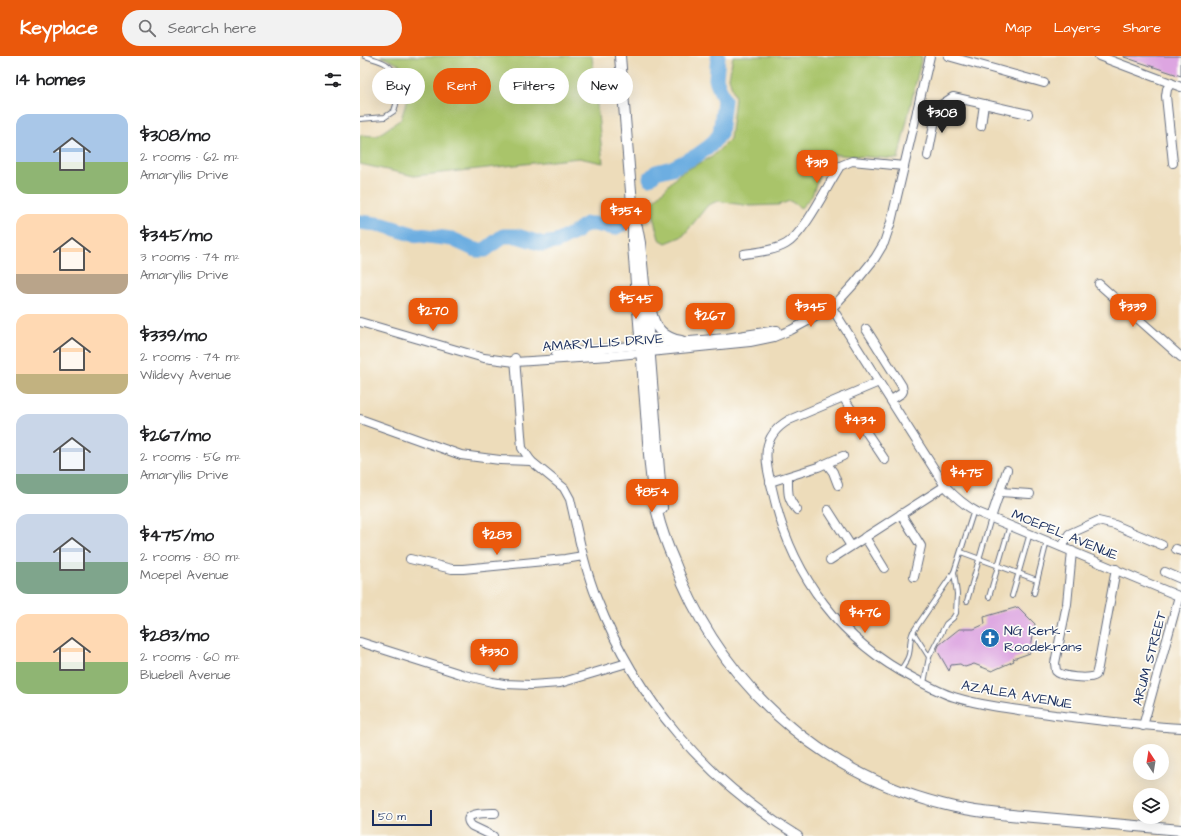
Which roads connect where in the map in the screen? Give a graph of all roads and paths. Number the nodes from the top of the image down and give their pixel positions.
1 (365, 56) edge
2 (620, 56) edge
3 (930, 56) edge
4 (948, 56) edge
5 (1099, 56) edge
6 (1044, 83) dead end
7 (1171, 83) junction
8 (1181, 86) edge
9 (984, 104) junction
10 (938, 109) junction
11 (917, 111) junction
12 (1028, 114) dead end
13 (360, 119) edge
14 (981, 126) dead end
15 (928, 156) dead end
16 (1173, 163) dead end
17 (904, 166) junction
18 (633, 216) junction
19 (744, 254) dead end
20 (1099, 284) dead end
21 (646, 294) junction
22 (833, 305) junction
23 (360, 322) edge
24 (866, 329) dead end
25 (681, 341) junction
26 (645, 349) junction
27 (1181, 357) edge
28 (515, 360) junction
29 (878, 382) junction
30 (843, 397) junction
31 (890, 400) junction
32 (360, 420) edge
33 (843, 456) dead end
34 (885, 460) dead end
35 (531, 461) junction
36 (827, 464) junction
37 (1007, 470) dead end
38 (788, 477) junction
39 (770, 482) junction
40 (838, 485) dead end
41 (945, 486) junction
42 (1000, 492) junction
43 (1030, 494) dead end
44 (797, 510) dead end
45 (828, 510) dead end
46 (974, 510) junction
47 (901, 514) junction
48 (991, 518) junction
49 (1010, 525) junction
50 (1030, 533) junction
51 (865, 537) junction
52 (1047, 540) junction
53 (1162, 545) dead end
54 (851, 546) junction
55 (1062, 546) junction
56 (1072, 551) junction
57 (961, 552) junction
58 (583, 556) junction
59 (410, 559) dead end
60 (979, 559) junction
61 (830, 560) dead end
62 (998, 566) junction
63 (884, 568) dead end
64 (1116, 569) junction
65 (954, 572) junction
66 (1165, 572) dead end
67 (1018, 573) junction
68 (914, 577) dead end
69 (1181, 579) edge
70 (1037, 580) junction
71 (1034, 593) dead end
72 (1012, 596) dead end
73 (1180, 596) edge
74 (989, 597) dead end
75 (968, 601) dead end
76 (913, 632) junction
77 (362, 643) edge
78 (929, 657) junction
79 (627, 663) junction
80 (900, 671) junction
81 (923, 683) junction
82 (1143, 726) junction
83 (1181, 728) edge
84 (495, 813) dead end
85 (1181, 830) edge
86 (493, 836) edge
87 (798, 836) edge

1 - 13 lane
2 - 18 street
3 - 11 street, AMARYLLIS DRIVE
4 - 6 street
5 - 7 street
7 - 8 street
7 - 16 street
9 - 10 street
9 - 12 street
9 - 14 street
10 - 11 street
10 - 15 street
11 - 17 street, AMARYLLIS DRIVE
17 - 19 street
17 - 22 street, AMARYLLIS DRIVE
18 - 21 street
18 - 26 street
20 - 27 street
21 - 25 street
21 - 26 street
22 - 25 street, AMARYLLIS DRIVE
22 - 26 street, AMARYLLIS DRIVE
22 - 29 street, MOEPEL AVENUE
23 - 28 street, AMARYLLIS DRIVE
24 - 31 street
25 - 26 street, AMARYLLIS DRIVE
26 - 28 street, AMARYLLIS DRIVE
26 - 85 street
28 - 35 street
29 - 30 street, AZALEA AVENUE
29 - 31 street, MOEPEL AVENUE
30 - 34 street
30 - 39 street, AZALEA AVENUE
31 - 41 street, MOEPEL AVENUE
32 - 35 street
33 - 36 street
35 - 58 street
36 - 38 street
36 - 40 street
37 - 42 street
38 - 39 street
38 - 44 street
39 - 80 street, AZALEA AVENUE
41 - 46 street, MOEPEL AVENUE
41 - 47 street
42 - 43 street
42 - 48 street
45 - 54 street
46 - 48 street, MOEPEL AVENUE
46 - 57 lane
47 - 51 street
47 - 68 street
48 - 49 street, MOEPEL AVENUE
48 - 60 lane
49 - 50 street, MOEPEL AVENUE
49 - 62 lane
50 - 52 street, MOEPEL AVENUE
50 - 67 lane
51 - 54 street
51 - 63 street
52 - 55 street, MOEPEL AVENUE
52 - 70 lane
53 - 55 street
54 - 61 street
55 - 56 street, MOEPEL AVENUE
56 - 64 street, MOEPEL AVENUE
56 - 64 street
57 - 60 lane
57 - 65 lane
58 - 59 street
58 - 79 street
60 - 62 lane
60 - 75 lane
62 - 67 lane
62 - 74 lane
64 - 73 street, MOEPEL AVENUE
65 - 76 lane
65 - 78 lane
66 - 69 street
67 - 70 lane
67 - 72 lane
70 - 71 lane
73 - 82 street, ARUM STREET
76 - 78 lane
76 - 80 lane
77 - 79 street
78 - 81 lane
79 - 87 street
80 - 81 street, AZALEA AVENUE
81 - 82 street, AZALEA AVENUE
82 - 83 street, AZALEA AVENUE
84 - 86 street

